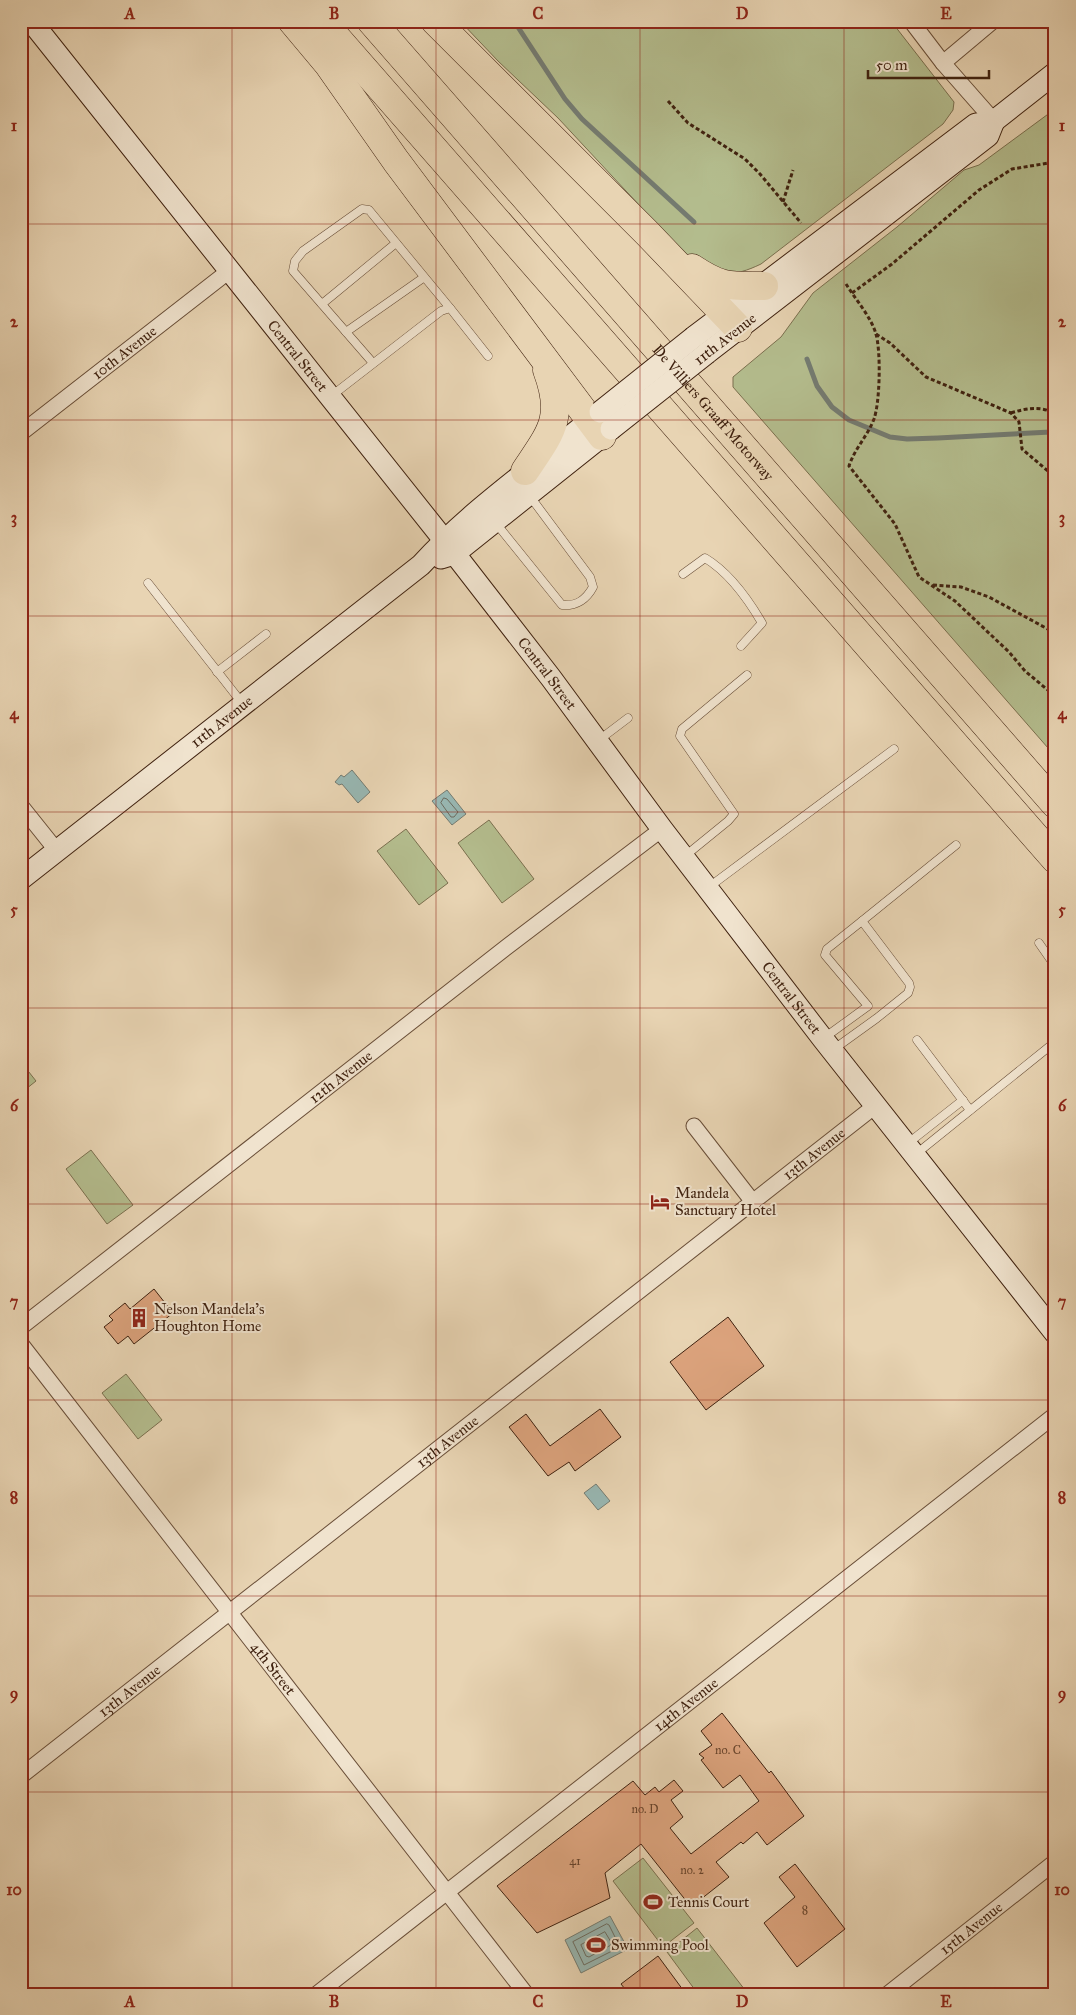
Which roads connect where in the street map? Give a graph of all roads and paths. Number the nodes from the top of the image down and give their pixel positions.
1 (31, 21) edge
2 (292, 21) edge
3 (322, 21) edge
4 (372, 21) edge
5 (435, 21) edge
6 (911, 21) edge
7 (993, 21) edge
8 (944, 63) junction
9 (1055, 73) edge
10 (668, 101) dead end
11 (994, 120) junction
12 (1055, 162) edge
13 (793, 170) dead end
14 (783, 202) junction
15 (801, 223) dead end
16 (647, 233) junction
17 (396, 243) junction
18 (229, 271) junction
19 (424, 278) junction
20 (846, 284) dead end
21 (764, 286) junction
22 (852, 293) junction
23 (322, 304) junction
24 (450, 308) junction
25 (732, 321) junction
26 (346, 332) junction
27 (876, 334) junction
28 (541, 355) junction
29 (488, 356) dead end
30 (374, 363) junction
31 (329, 398) junction
32 (1011, 413) junction
33 (1055, 413) edge
34 (601, 424) junction
35 (21, 433) edge
36 (1055, 477) edge
37 (527, 483) junction
38 (495, 522) junction
39 (449, 547) junction
40 (683, 574) dead end
41 (148, 583) dead end
42 (932, 584) junction
43 (266, 634) dead end
44 (1055, 634) edge
45 (741, 646) dead end
46 (217, 672) junction
47 (747, 675) dead end
48 (1055, 696) edge
49 (243, 705) junction
50 (628, 718) dead end
51 (598, 741) junction
52 (894, 749) dead end
53 (1055, 804) edge
54 (21, 806) edge
55 (662, 829) junction
56 (956, 845) dead end
57 (57, 851) junction
58 (683, 857) junction
59 (1055, 859) edge
60 (21, 879) edge
61 (707, 888) junction
62 (862, 921) junction
63 (1039, 943) dead end
64 (1055, 966) edge
65 (868, 1006) junction
66 (877, 1018) junction
67 (917, 1040) dead end
68 (1055, 1042) edge
69 (828, 1045) junction
70 (963, 1100) junction
71 (875, 1106) junction
72 (970, 1110) junction
73 (694, 1126) dead end
74 (910, 1150) junction
75 (753, 1202) junction
76 (21, 1327) edge
77 (1055, 1333) edge
78 (21, 1344) edge
79 (1055, 1415) edge
80 (229, 1613) junction
81 (21, 1776) edge
82 (1055, 1862) edge
83 (447, 1892) junction
84 (317, 1994) edge
85 (526, 1994) edge
86 (888, 1994) edge

1 - 18 main road, Central Street
2 - 28 highway
3 - 59 highway
4 - 53 highway, De Villiers Graaff Motorway
5 - 16 highway
6 - 8 street
7 - 8 street
8 - 11 street
9 - 11 main road, 11th Avenue
10 - 14 path
11 - 21 main road, 11th Avenue
11 - 25 main road, 11th Avenue
12 - 22 path
13 - 14 path
14 - 15 path
16 - 21 highway
16 - 25 highway
17 - 19 lane
17 - 23 lane
17 - 23 lane
18 - 31 main road, Central Street
18 - 35 street, 10th Avenue
19 - 24 lane
19 - 26 lane
20 - 22 path
21 - 25 main road, 11th Avenue
22 - 27 path
23 - 26 lane
24 - 29 lane
24 - 30 lane
25 - 34 main road, 11th Avenue, bridge
26 - 30 lane
27 - 32 path
27 - 42 path
28 - 34 highway
28 - 37 highway
30 - 31 lane
31 - 39 main road, Central Street
32 - 33 path
32 - 36 path
34 - 37 main road, 11th Avenue
37 - 38 main road, 11th Avenue
37 - 38 lane
37 - 39 main road, 11th Avenue
38 - 39 main road, 11th Avenue
39 - 49 main road, 11th Avenue
39 - 51 main road, Central Street
40 - 45 lane
41 - 46 lane
42 - 44 path
42 - 48 path
43 - 46 lane
46 - 49 lane
47 - 58 lane
49 - 57 main road, 11th Avenue
50 - 51 lane
51 - 55 main road, Central Street
52 - 61 lane
54 - 57 street
55 - 58 main road, Central Street
55 - 76 street, 12th Avenue
56 - 62 lane
57 - 60 main road, 11th Avenue
58 - 61 main road, Central Street
61 - 69 main road, Central Street
62 - 65 lane
62 - 66 lane
63 - 64 lane
65 - 66 lane
65 - 69 lane
66 - 69 lane
67 - 70 lane
68 - 72 lane
69 - 71 main road, Central Street
70 - 72 lane
70 - 74 lane
71 - 74 main road, Central Street
71 - 75 street, 13th Avenue
72 - 74 lane
73 - 75 street
74 - 77 main road, Central Street
75 - 80 street, 13th Avenue
78 - 80 street, 4th Street
79 - 83 street, 14th Avenue
80 - 81 street, 13th Avenue
80 - 83 street, 4th Street
82 - 86 street, 15th Avenue
83 - 84 street, 14th Avenue
83 - 85 street, 4th Street

